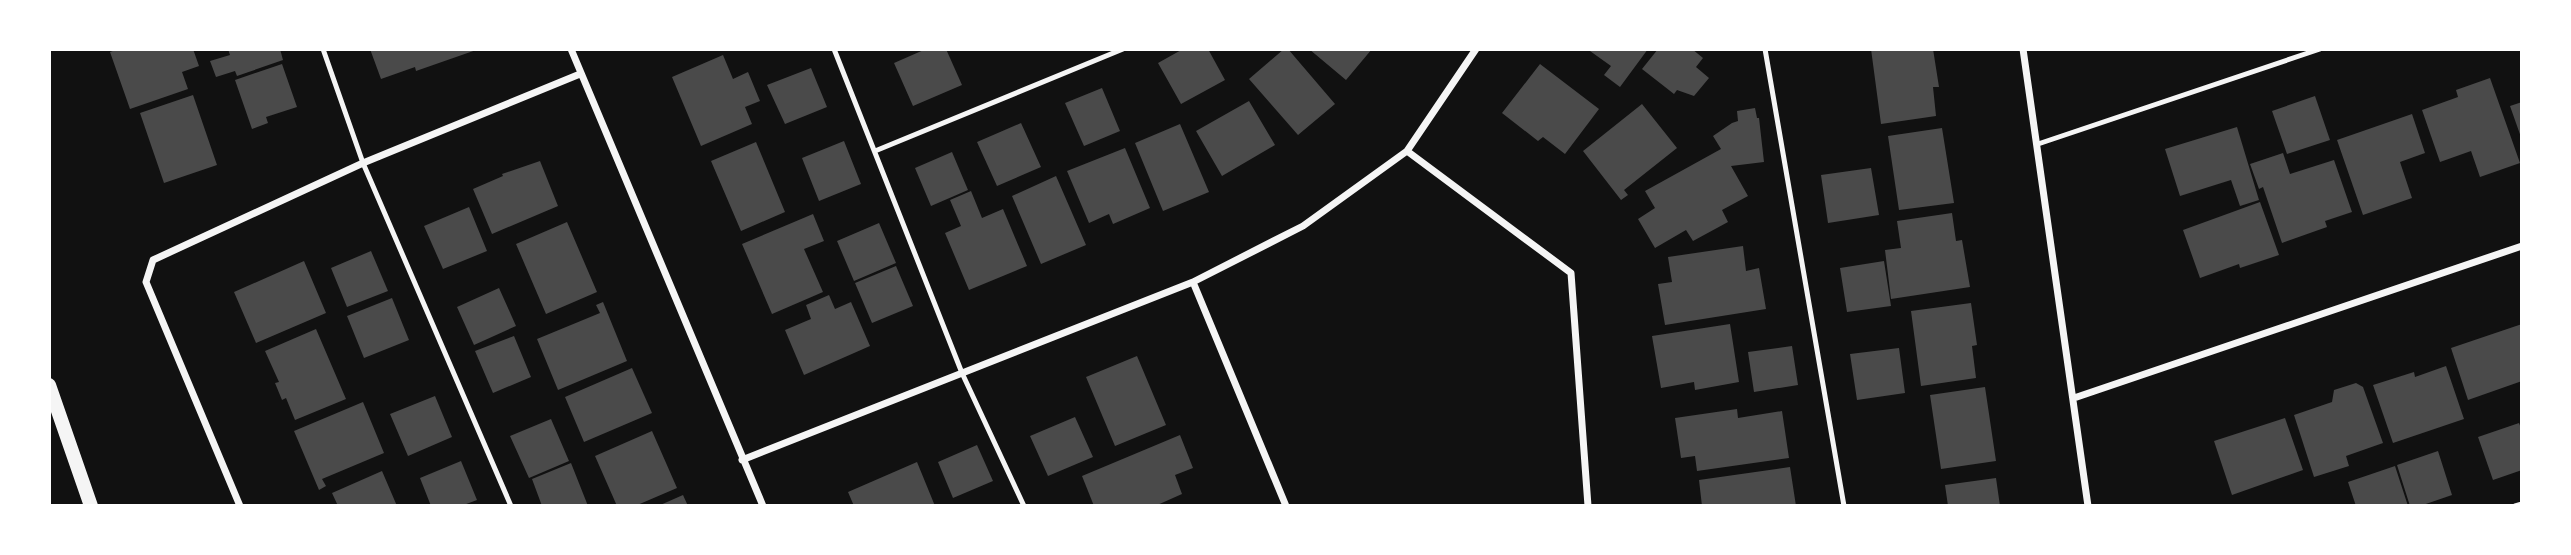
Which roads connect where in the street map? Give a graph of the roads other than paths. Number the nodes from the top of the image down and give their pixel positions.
1 (323, 49) edge
2 (571, 49) edge
3 (834, 49) edge
4 (1123, 49) edge
5 (1476, 49) edge
6 (1765, 49) edge
7 (2023, 49) edge
8 (2320, 49) edge
9 (580, 74) junction
10 (2038, 144) junction
11 (1407, 150) junction
12 (875, 151) junction
13 (363, 163) junction
14 (2522, 246) edge
15 (1193, 282) junction
16 (962, 373) junction
17 (49, 385) edge
18 (2074, 398) junction
19 (742, 460) junction
20 (2522, 504) edge
21 (91, 506) edge
22 (240, 506) edge
23 (512, 506) edge
24 (763, 506) edge
25 (1024, 506) edge
26 (1286, 506) edge
27 (1588, 506) edge
28 (1844, 506) edge
29 (2088, 506) edge
30 (2515, 506) edge

1 - 13 lane
2 - 9 street
3 - 12 lane
4 - 12 lane
5 - 11 street
6 - 28 lane
7 - 10 street
8 - 10 lane
9 - 13 street
9 - 19 street
10 - 18 street
11 - 15 street
11 - 27 street
12 - 16 lane
13 - 22 street
13 - 23 lane
14 - 18 street
15 - 16 street
15 - 26 street
16 - 19 street
16 - 25 lane
17 - 21 main road
18 - 29 street
19 - 24 street
20 - 30 lane

